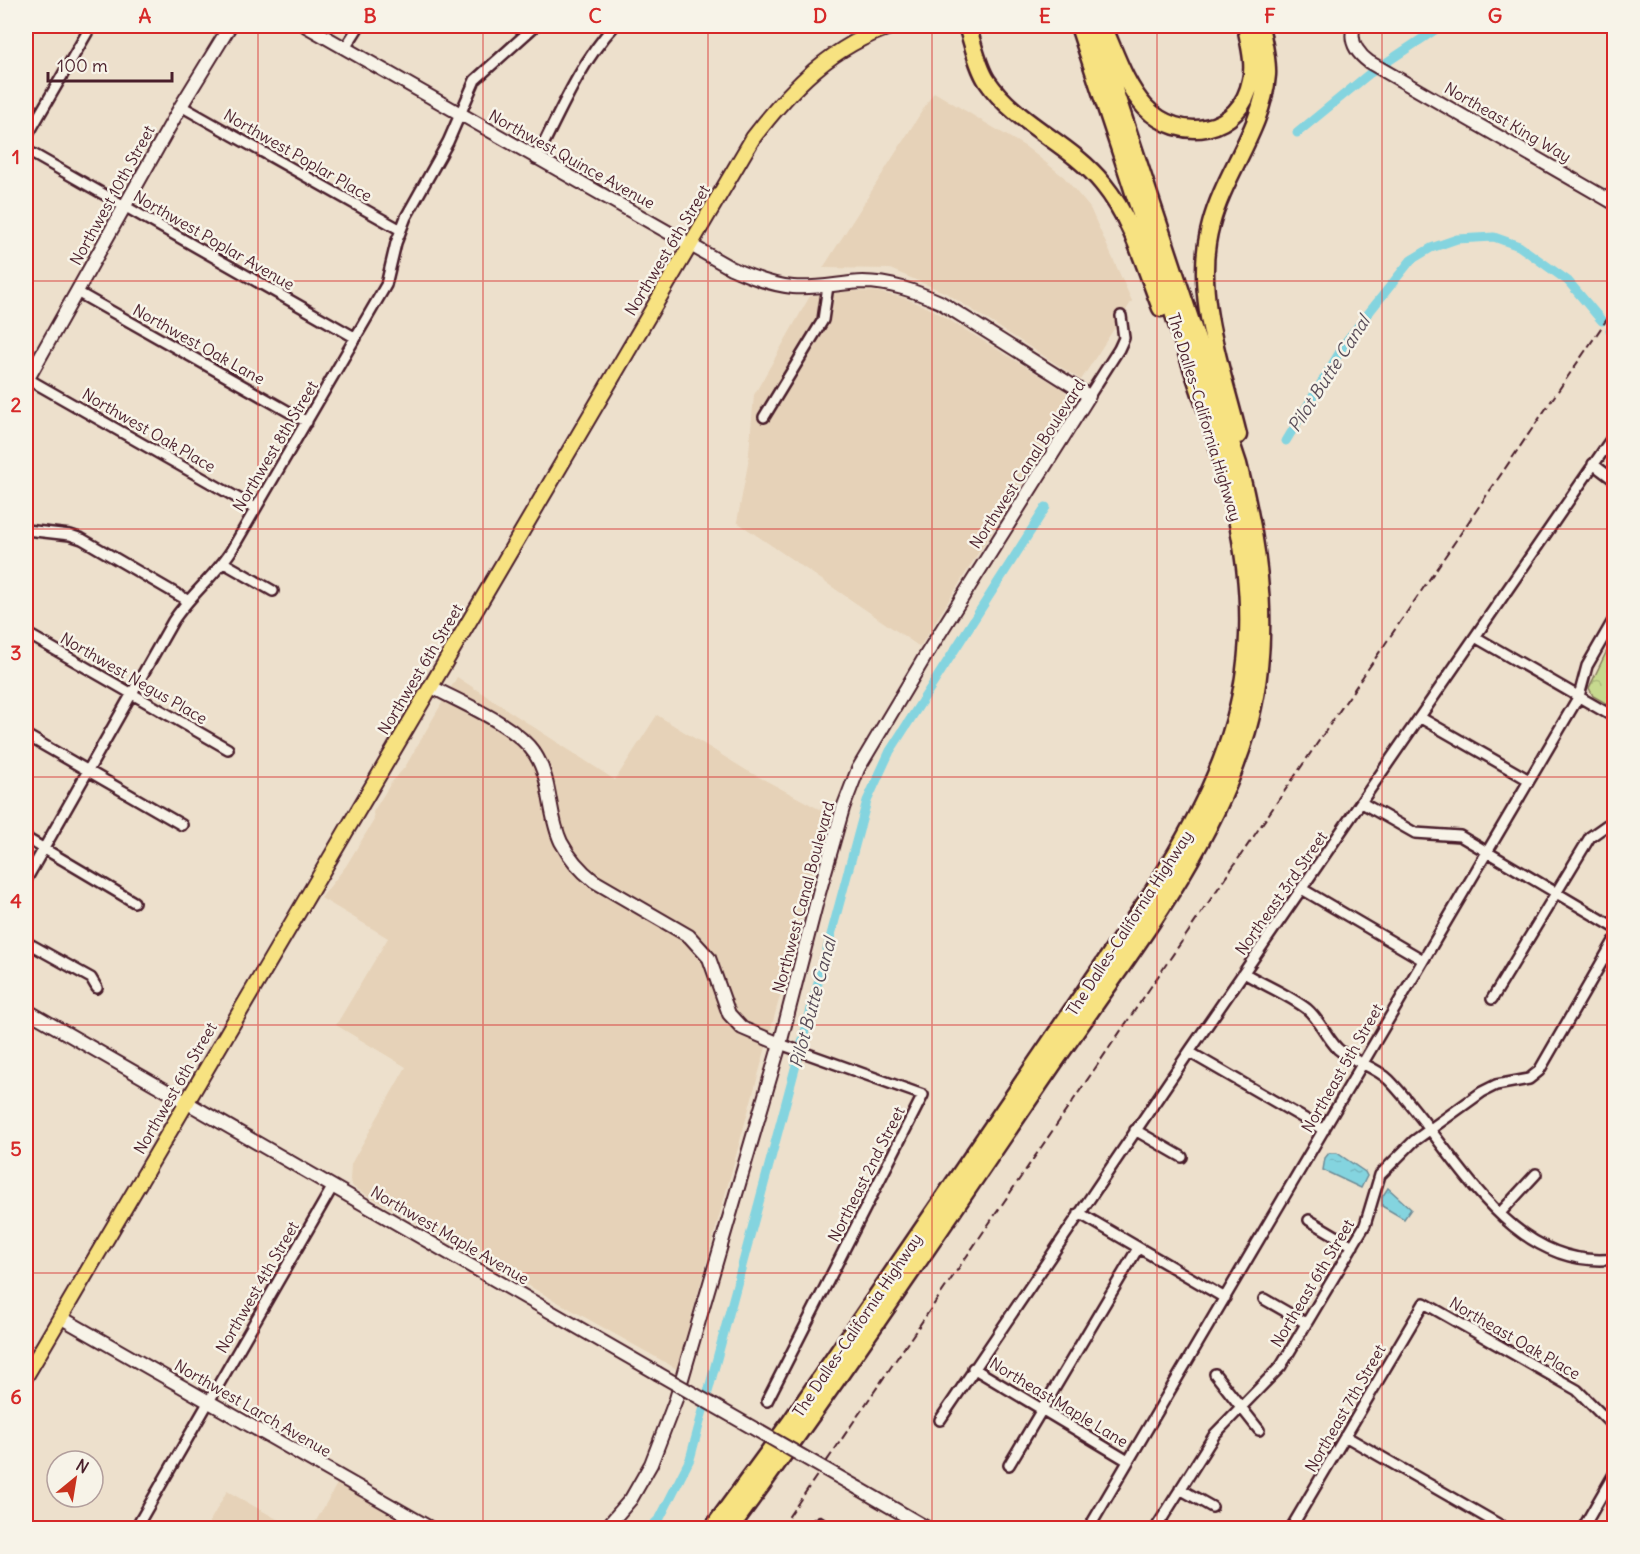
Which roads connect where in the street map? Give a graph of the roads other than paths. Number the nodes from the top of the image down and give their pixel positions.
1 (91, 26) edge
2 (230, 26) edge
3 (306, 26) edge
4 (359, 26) edge
5 (535, 26) edge
6 (614, 26) edge
7 (893, 26) edge
8 (967, 26) edge
9 (1079, 26) edge
10 (1093, 26) edge
11 (1103, 26) edge
12 (1246, 26) edge
13 (1260, 26) edge
14 (1354, 26) edge
15 (345, 48) junction
16 (182, 106) junction
17 (459, 114) junction
18 (26, 138) edge
19 (26, 150) edge
20 (536, 159) junction
21 (1614, 202) edge
22 (124, 206) junction
23 (401, 230) junction
24 (690, 244) junction
25 (828, 286) junction
26 (77, 292) junction
27 (1121, 316) dead end
28 (356, 338) junction
29 (27, 381) edge
30 (1089, 396) junction
31 (764, 417) dead end
32 (307, 422) junction
33 (1211, 427) junction
34 (1614, 435) edge
35 (1593, 464) junction
36 (1614, 480) edge
37 (255, 508) junction
38 (1251, 516) junction
39 (26, 530) edge
40 (224, 563) junction
41 (273, 591) dead end
42 (187, 600) junction
43 (1614, 619) edge
44 (26, 633) edge
45 (1477, 638) junction
46 (430, 686) junction
47 (131, 694) junction
48 (1578, 696) junction
49 (1614, 717) edge
50 (1421, 718) junction
51 (26, 735) edge
52 (228, 748) dead end
53 (88, 771) junction
54 (1529, 780) junction
55 (1362, 803) junction
56 (182, 825) dead end
57 (1614, 825) edge
58 (26, 838) edge
59 (43, 848) junction
60 (1487, 852) junction
61 (26, 880) edge
62 (1302, 889) junction
63 (1556, 892) junction
64 (134, 902) dead end
65 (1614, 927) edge
66 (1614, 941) edge
67 (26, 942) edge
68 (1423, 960) junction
69 (1244, 973) junction
70 (97, 988) dead end
71 (1492, 999) dead end
72 (26, 1010) edge
73 (783, 1046) junction
74 (1189, 1052) junction
75 (1362, 1064) junction
76 (185, 1102) junction
77 (1136, 1130) junction
78 (1323, 1130) junction
79 (1429, 1131) junction
80 (1182, 1157) dead end
81 (1536, 1174) dead end
82 (333, 1186) junction
83 (1079, 1213) junction
84 (1500, 1213) junction
85 (1309, 1220) dead end
86 (1353, 1246) junction
87 (1138, 1248) junction
88 (1614, 1258) edge
89 (1224, 1298) junction
90 (1264, 1299) dead end
91 (1424, 1303) joint
92 (60, 1317) junction
93 (1306, 1323) junction
94 (973, 1368) junction
95 (1215, 1374) dead end
96 (26, 1376) edge
97 (208, 1401) junction
98 (767, 1401) dead end
99 (1241, 1408) junction
100 (1042, 1410) junction
101 (940, 1420) dead end
102 (1614, 1427) edge
103 (1258, 1430) dead end
104 (1346, 1436) junction
105 (1128, 1461) junction
106 (1009, 1465) dead end
107 (1614, 1474) edge
108 (1180, 1489) junction
109 (1212, 1508) dead end
110 (136, 1528) edge
111 (430, 1528) edge
112 (606, 1528) edge
113 (713, 1528) edge
114 (730, 1528) edge
115 (811, 1528) edge
116 (828, 1528) edge
117 (927, 1528) edge
118 (1089, 1528) edge
119 (1156, 1528) edge
120 (1291, 1528) edge
121 (1505, 1528) edge
122 (1583, 1528) edge

1 - 18 street
2 - 16 street, Northwest 10th Street
3 - 15 street, Northwest Quince Avenue
4 - 15 street
5 - 17 street, Northwest 8th Street
6 - 20 street
7 - 24 main road, Northwest 6th Street
8 - 33 highway
9 - 33 highway, The Dalles-California Highway
10 - 38 highway, The Dalles-California Highway
11 - 12 highway
13 - 38 highway
14 - 21 street, Northeast King Way
15 - 17 street, Northwest Quince Avenue
16 - 22 street, Northwest 10th Street
16 - 23 street, Northwest Poplar Place
17 - 20 street, Northwest Quince Avenue
17 - 23 street, Northwest 8th Street
19 - 22 street, Northwest Poplar Avenue
20 - 24 street, Northwest Quince Avenue
22 - 26 street, Northwest 10th Street
22 - 28 street, Northwest Poplar Avenue
23 - 28 street, Northwest 8th Street
24 - 25 street, Northwest Quince Avenue
24 - 46 main road, Northwest 6th Street
25 - 30 street, Northwest Quince Avenue
25 - 31 street
26 - 29 street, Northwest 10th Street
26 - 32 street, Northwest Oak Lane
27 - 30 street, Northwest Canal Boulevard
28 - 32 street, Northwest 8th Street
29 - 37 street, Northwest Oak Place
30 - 73 street, Northwest Canal Boulevard
32 - 37 street, Northwest 8th Street
33 - 113 highway, The Dalles-California Highway
34 - 35 street, Northeast 3rd Street
35 - 36 street
35 - 45 street, Northeast 3rd Street
37 - 40 street, Northwest 8th Street
38 - 114 highway, The Dalles-California Highway
39 - 42 street
40 - 41 street
40 - 42 street, Northwest 8th Street
42 - 47 street, Northwest 8th Street
43 - 48 street, Northeast 5th Street
44 - 47 street, Northwest Negus Place
45 - 48 street
45 - 50 street, Northeast 3rd Street
46 - 73 street
46 - 76 main road, Northwest 6th Street
47 - 52 street, Northwest Negus Place
47 - 53 street, Northwest 8th Street
48 - 49 street
48 - 54 street, Northeast 5th Street
50 - 54 street
50 - 55 street, Northeast 3rd Street
51 - 53 street
53 - 56 street
53 - 59 street, Northwest 8th Street
54 - 60 street, Northeast 5th Street
55 - 60 street
55 - 62 street, Northeast 3rd Street
57 - 63 street
58 - 59 street
59 - 61 street, Northwest 8th Street
59 - 64 street
60 - 63 street
60 - 68 street, Northeast 5th Street
62 - 68 street
62 - 69 street, Northeast 3rd Street
63 - 65 street
63 - 71 street
66 - 79 street, Northeast 6th Street
67 - 70 street
68 - 75 street, Northeast 5th Street
69 - 74 street, Northeast 3rd Street
69 - 75 street
72 - 76 street, Northwest Maple Avenue
73 - 98 street, Northeast 2nd Street
73 - 112 street, Northwest Canal Boulevard
74 - 77 street, Northeast 3rd Street
74 - 78 street
75 - 78 street, Northeast 5th Street
75 - 79 street
76 - 82 street, Northwest Maple Avenue
76 - 92 main road, Northwest 6th Street
77 - 80 street
77 - 83 street, Northeast 3rd Street
78 - 89 street, Northeast 5th Street
79 - 84 street
79 - 86 street, Northeast 6th Street
81 - 84 street
82 - 97 street, Northwest 4th Street
82 - 117 street, Northwest Maple Avenue, bridge
83 - 87 street
83 - 94 street, Northeast 3rd Street
84 - 88 street
85 - 86 street
86 - 93 street, Northeast 6th Street
87 - 89 street
87 - 100 street
89 - 105 street, Northeast 5th Street
90 - 93 street
91 - 102 street, Northeast Oak Place
91 - 104 street, Northeast 7th Street
92 - 96 main road, Northwest 6th Street
92 - 97 street, Northwest Larch Avenue
93 - 99 street, Northeast 6th Street
94 - 100 street, Northeast Maple Lane
94 - 101 street, Northeast 3rd Street
95 - 99 street
97 - 110 street, Northwest 4th Street
97 - 111 street, Northwest Larch Avenue
99 - 103 street
99 - 108 street, Northeast 6th Street
100 - 105 street, Northeast Maple Lane
100 - 106 street
104 - 120 street, Northeast 7th Street
104 - 121 street
105 - 118 street, Northeast 5th Street
107 - 122 street
108 - 109 street
108 - 119 street, Northeast 6th Street
115 - 116 street

